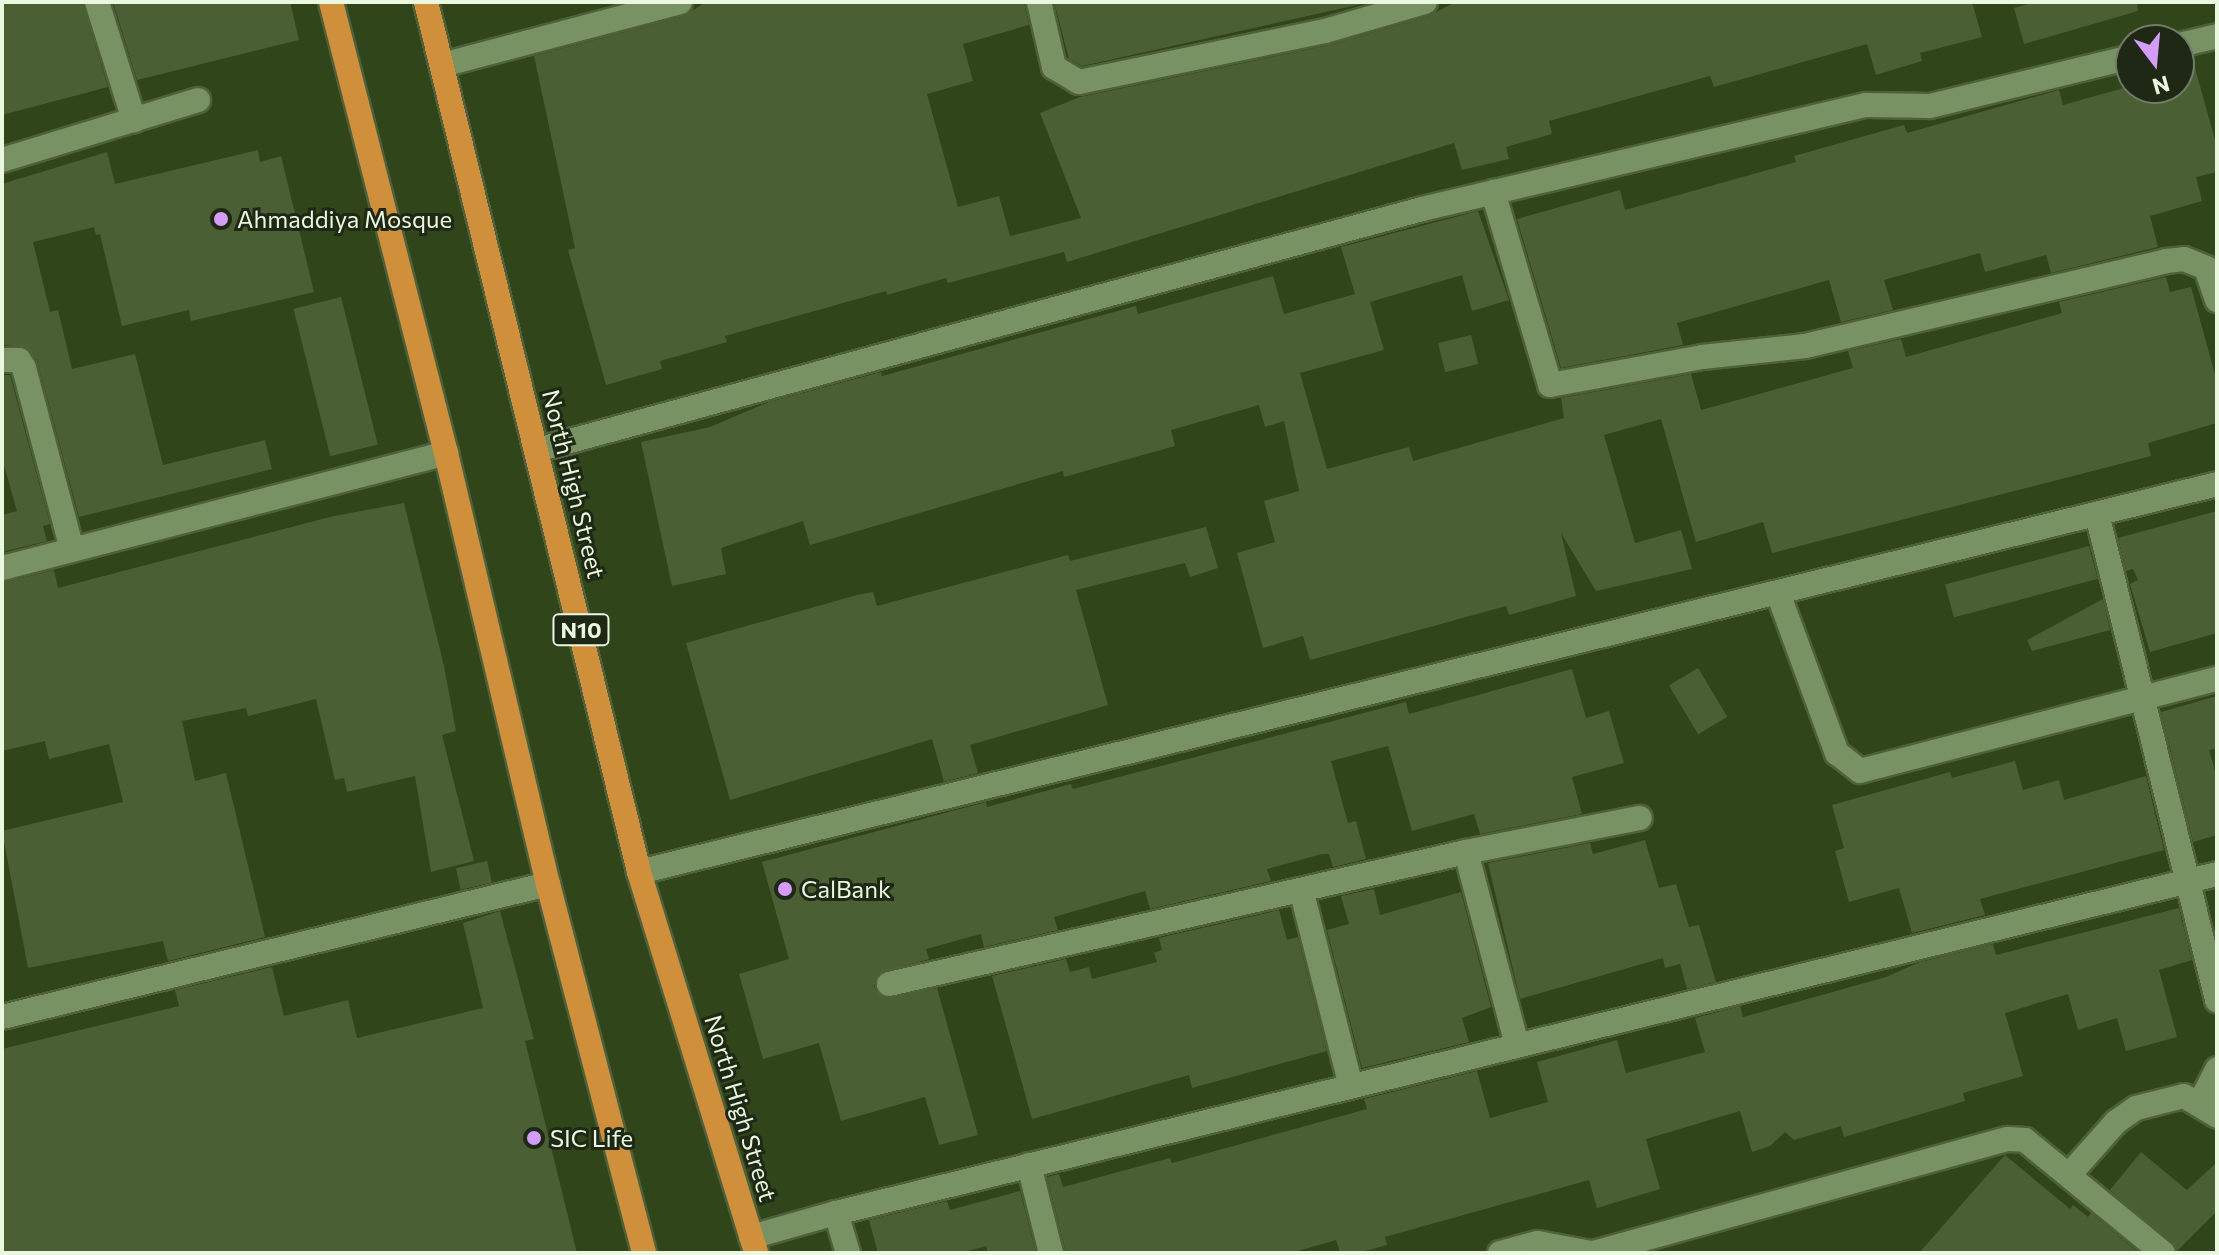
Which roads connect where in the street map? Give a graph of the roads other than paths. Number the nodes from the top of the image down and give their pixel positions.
1 (97, 2) edge
2 (331, 2) edge
3 (426, 2) edge
4 (680, 2) edge
5 (1039, 2) edge
6 (1425, 2) edge
7 (2217, 36) edge
8 (2195, 41) edge
9 (2115, 61) edge
10 (442, 65) junction
11 (198, 100) dead end
12 (134, 120) junction
13 (2, 160) edge
14 (1493, 192) junction
15 (2217, 300) edge
16 (2, 360) edge
17 (537, 450) junction
18 (446, 453) junction
19 (2217, 484) edge
20 (2097, 514) junction
21 (72, 550) junction
22 (2, 568) edge
23 (1778, 593) junction
24 (2217, 679) edge
25 (2142, 700) junction
26 (1640, 818) dead end
27 (1466, 852) junction
28 (639, 872) junction
29 (2217, 874) edge
30 (2187, 881) junction
31 (548, 884) junction
32 (1302, 893) junction
33 (889, 984) dead end
34 (2217, 1000) edge
35 (2, 1017) edge
36 (1517, 1045) junction
37 (2217, 1069) edge
38 (1351, 1086) junction
39 (2208, 1110) edge
40 (1029, 1165) junction
41 (2069, 1175) junction
42 (836, 1213) junction
43 (754, 1245) edge
44 (644, 1253) edge
45 (848, 1253) edge
46 (1051, 1253) edge
47 (1500, 1253) edge
48 (1592, 1253) edge
49 (2163, 1253) edge

1 - 12 street
2 - 18 highway
3 - 10 highway, North High Street / N10
4 - 10 street
5 - 6 street
7 - 8 street
9 - 14 street
10 - 17 highway, North High Street / N10
11 - 12 street
12 - 13 street
14 - 15 street
14 - 17 street
16 - 21 street
17 - 28 highway, North High Street / N10
18 - 21 street
18 - 31 highway
19 - 20 street
20 - 23 street
20 - 25 street
21 - 22 street
23 - 25 street
23 - 28 street
24 - 25 street
25 - 30 street
26 - 27 street
27 - 32 street
27 - 36 street
28 - 43 highway, North High Street / N10
29 - 30 street
30 - 34 street
30 - 36 street
31 - 35 street
31 - 44 highway
32 - 33 street
32 - 38 street
36 - 38 street
37 - 39 street
38 - 40 street
39 - 41 street
40 - 42 street
40 - 46 street
41 - 48 street
41 - 49 street
42 - 43 street
42 - 45 street
47 - 48 street

